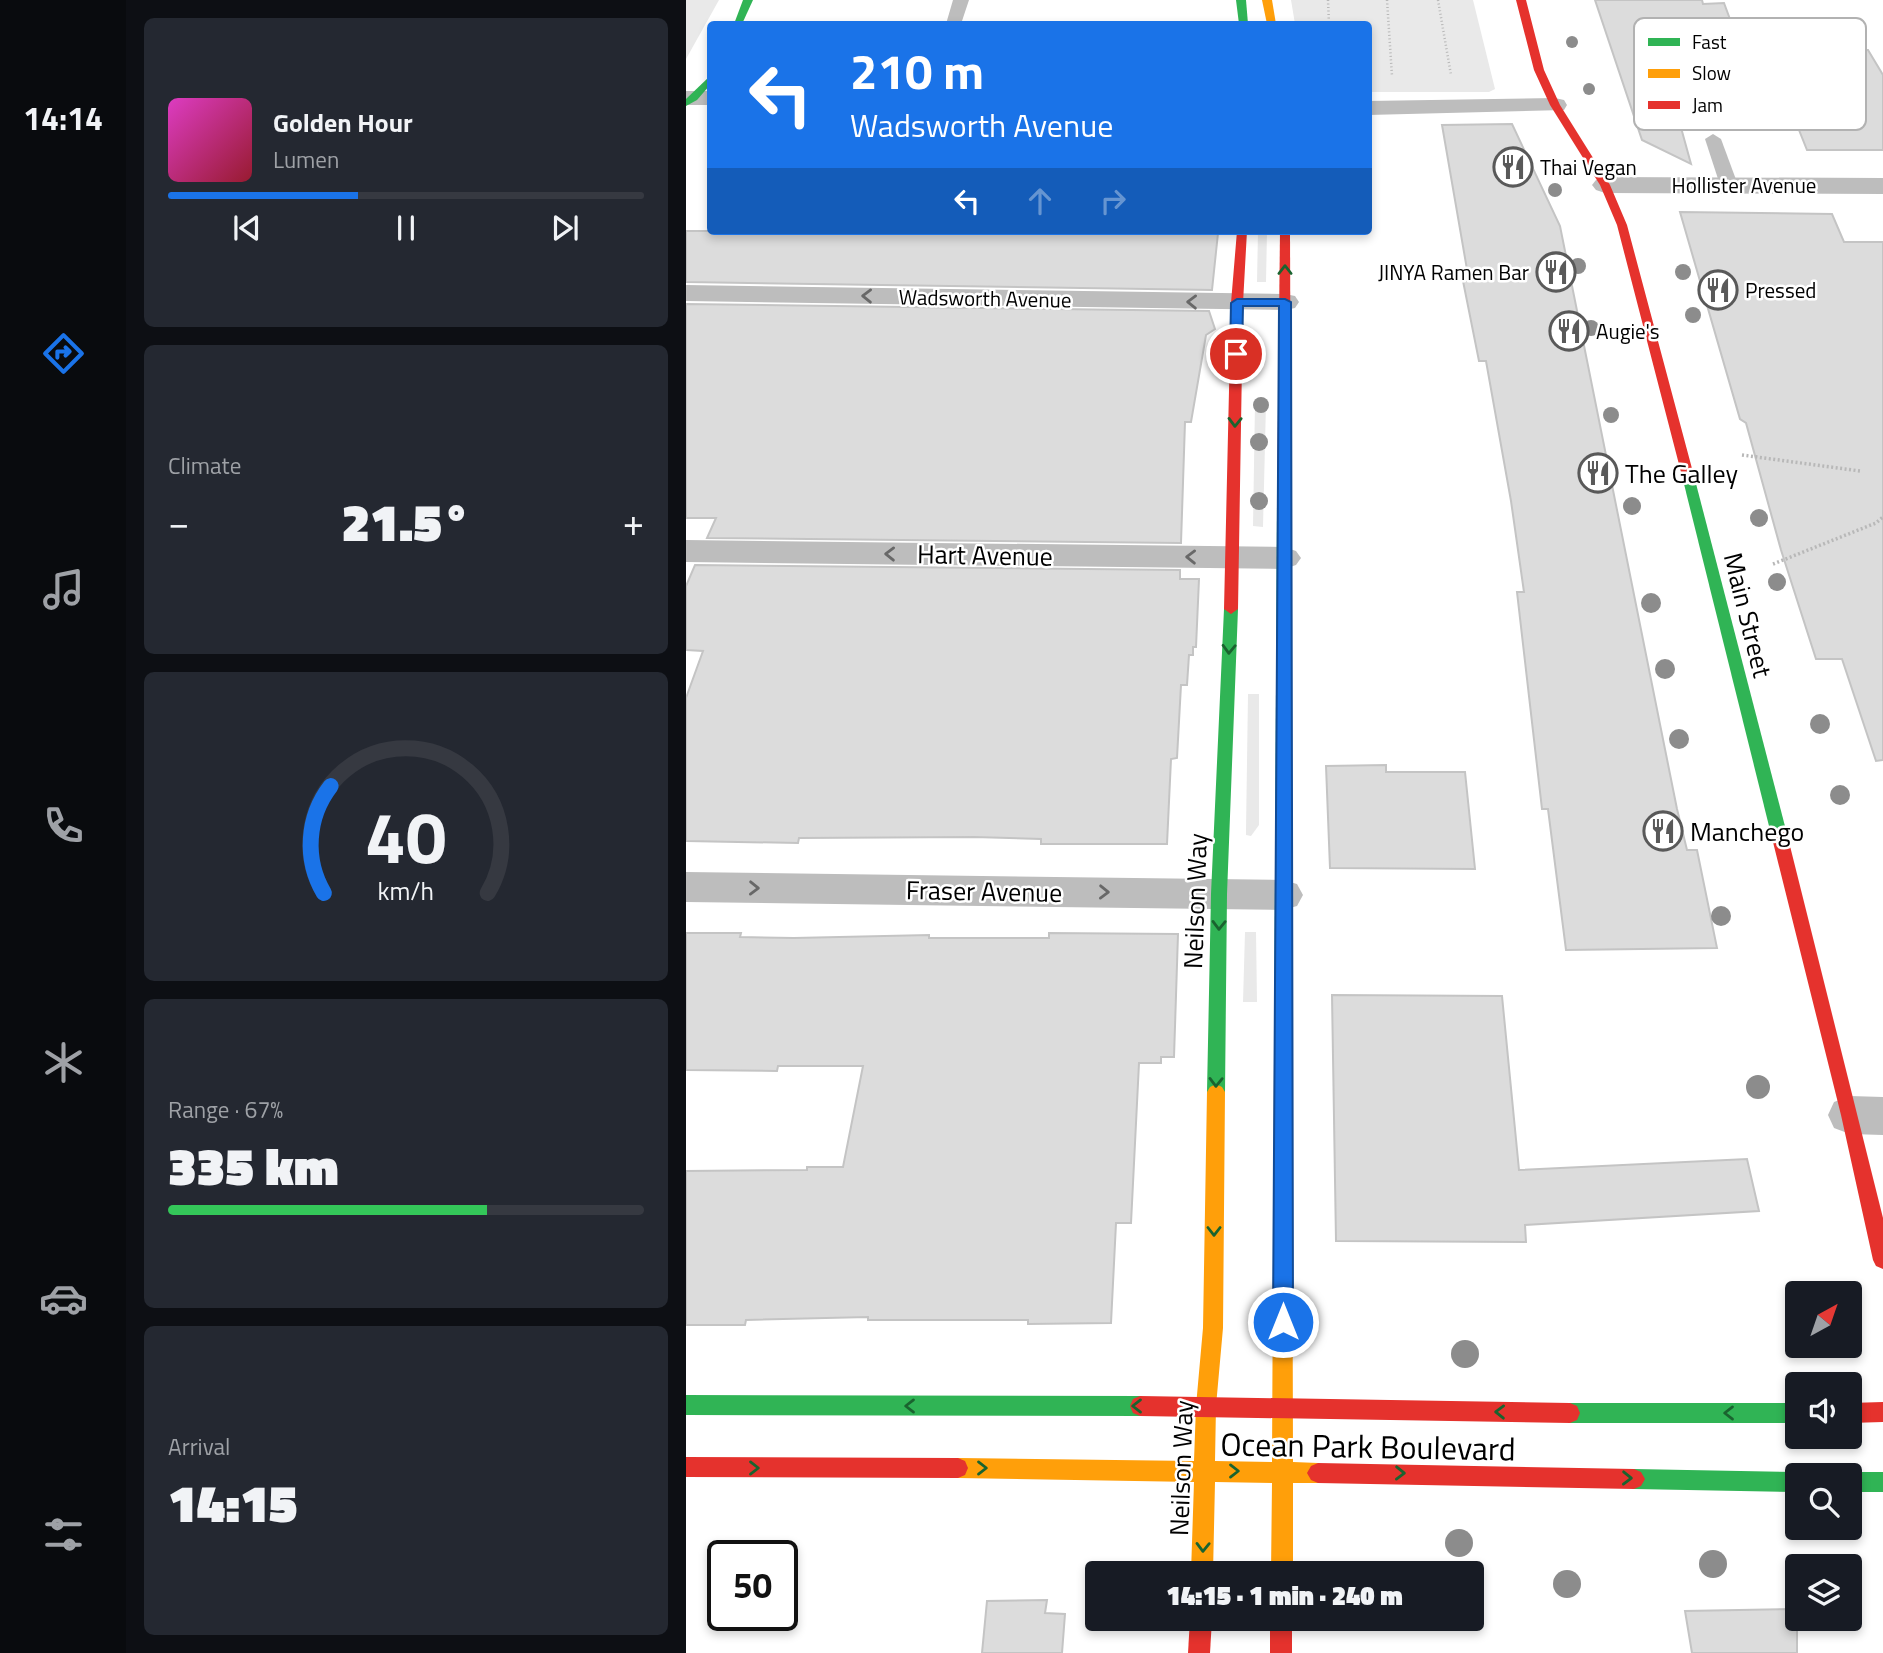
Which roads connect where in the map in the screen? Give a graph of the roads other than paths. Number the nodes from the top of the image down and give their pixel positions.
1 (748, 0) edge
2 (961, 0) edge
3 (1241, 0) edge
4 (1267, 0) edge
5 (1521, 0) edge
6 (739, 21) edge
7 (955, 21) edge
8 (1244, 21) edge
9 (1271, 21) edge
10 (707, 83) edge
11 (693, 103) edge
12 (1555, 105) junction
13 (1372, 108) edge
14 (1713, 139) dead end
15 (1605, 185) junction
16 (1729, 185) junction
17 (1883, 186) edge
18 (1242, 235) edge
19 (1285, 235) edge
20 (686, 293) edge
21 (1285, 302) junction
22 (1237, 303) junction
23 (686, 551) edge
24 (1233, 558) junction
25 (1284, 558) junction
26 (686, 887) edge
27 (1219, 894) junction
28 (1283, 895) junction
29 (1866, 1116) edge
30 (1883, 1260) edge
31 (686, 1405) edge
32 (1206, 1406) junction
33 (1281, 1409) junction
34 (1862, 1412) edge
35 (1883, 1412) edge
36 (1785, 1413) edge
37 (686, 1468) edge
38 (1205, 1471) junction
39 (1283, 1472) junction
40 (1785, 1482) edge
41 (1862, 1482) edge
42 (1883, 1482) edge
43 (1202, 1561) edge
44 (1282, 1561) edge
45 (1200, 1631) edge
46 (1281, 1631) edge
47 (1199, 1653) edge
48 (1281, 1653) edge

1 - 6 street
2 - 7 lane
3 - 8 street
4 - 9 street
5 - 12 street, Main Street
10 - 11 street
12 - 13 street
12 - 15 street, Main Street
14 - 16 lane
15 - 16 street, Hollister Avenue
15 - 29 street, Main Street
16 - 17 street, Hollister Avenue
18 - 22 street, Neilson Way
21 -> 19 street
22 -> 20 street, Wadsworth Avenue
21 - 22 street, Wadsworth Avenue
21 - 25 street
22 -> 24 street, Neilson Way
24 -> 23 street, Hart Avenue
24 - 25 street, Hart Avenue
24 -> 27 street, Neilson Way
25 - 28 street
26 -> 27 street, Fraser Avenue
27 - 28 street, Fraser Avenue
27 -> 32 street, Neilson Way
28 - 33 street
29 - 30 street, Main Street
32 -> 31 street, Ocean Park Boulevard
32 - 33 street, Ocean Park Boulevard
32 - 38 street, Neilson Way
36 -> 33 street, Ocean Park Boulevard
33 - 39 street
34 - 35 street
37 -> 38 street, Ocean Park Boulevard
38 -> 39 street, Ocean Park Boulevard
38 -> 43 street, Neilson Way
39 -> 40 street, Ocean Park Boulevard
39 - 44 street
41 - 42 street
45 - 47 street
46 - 48 street

